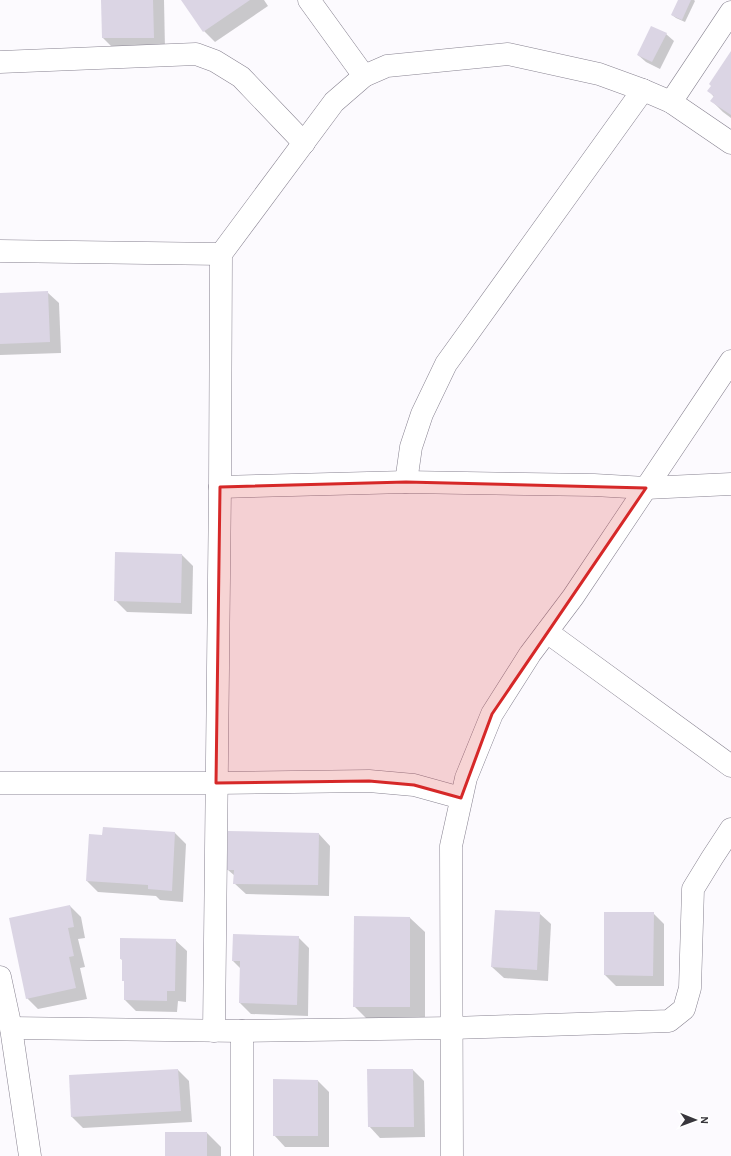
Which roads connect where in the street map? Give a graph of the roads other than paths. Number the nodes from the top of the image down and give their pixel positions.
1 (309, 0) edge
2 (731, 12) edge
3 (0, 62) edge
4 (364, 76) junction
5 (643, 90) junction
6 (671, 102) junction
7 (304, 143) junction
8 (731, 143) edge
9 (0, 251) edge
10 (221, 254) junction
11 (731, 361) edge
12 (406, 482) junction
13 (731, 484) edge
14 (220, 487) junction
15 (646, 488) junction
16 (547, 632) junction
17 (731, 766) edge
18 (0, 783) edge
19 (216, 783) junction
20 (461, 798) junction
21 (731, 829) edge
22 (0, 977) edge
23 (11, 1028) junction
24 (452, 1028) junction
25 (214, 1031) junction
26 (242, 1031) junction
27 (30, 1156) edge
28 (242, 1156) edge
29 (452, 1156) edge

1 - 4 street
2 - 6 street
3 - 7 street
4 - 5 street
4 - 7 street
5 - 6 street
5 - 12 street
6 - 8 street
7 - 10 street
9 - 10 street
10 - 14 street
11 - 15 street
12 - 14 street
12 - 15 street
13 - 15 street
14 - 19 street
15 - 16 street
16 - 17 street
16 - 20 street
18 - 19 street
19 - 20 street
19 - 25 street
20 - 24 street
21 - 24 street
22 - 23 street
23 - 25 street
23 - 27 street
24 - 26 street
24 - 29 street
25 - 26 street
26 - 28 street

